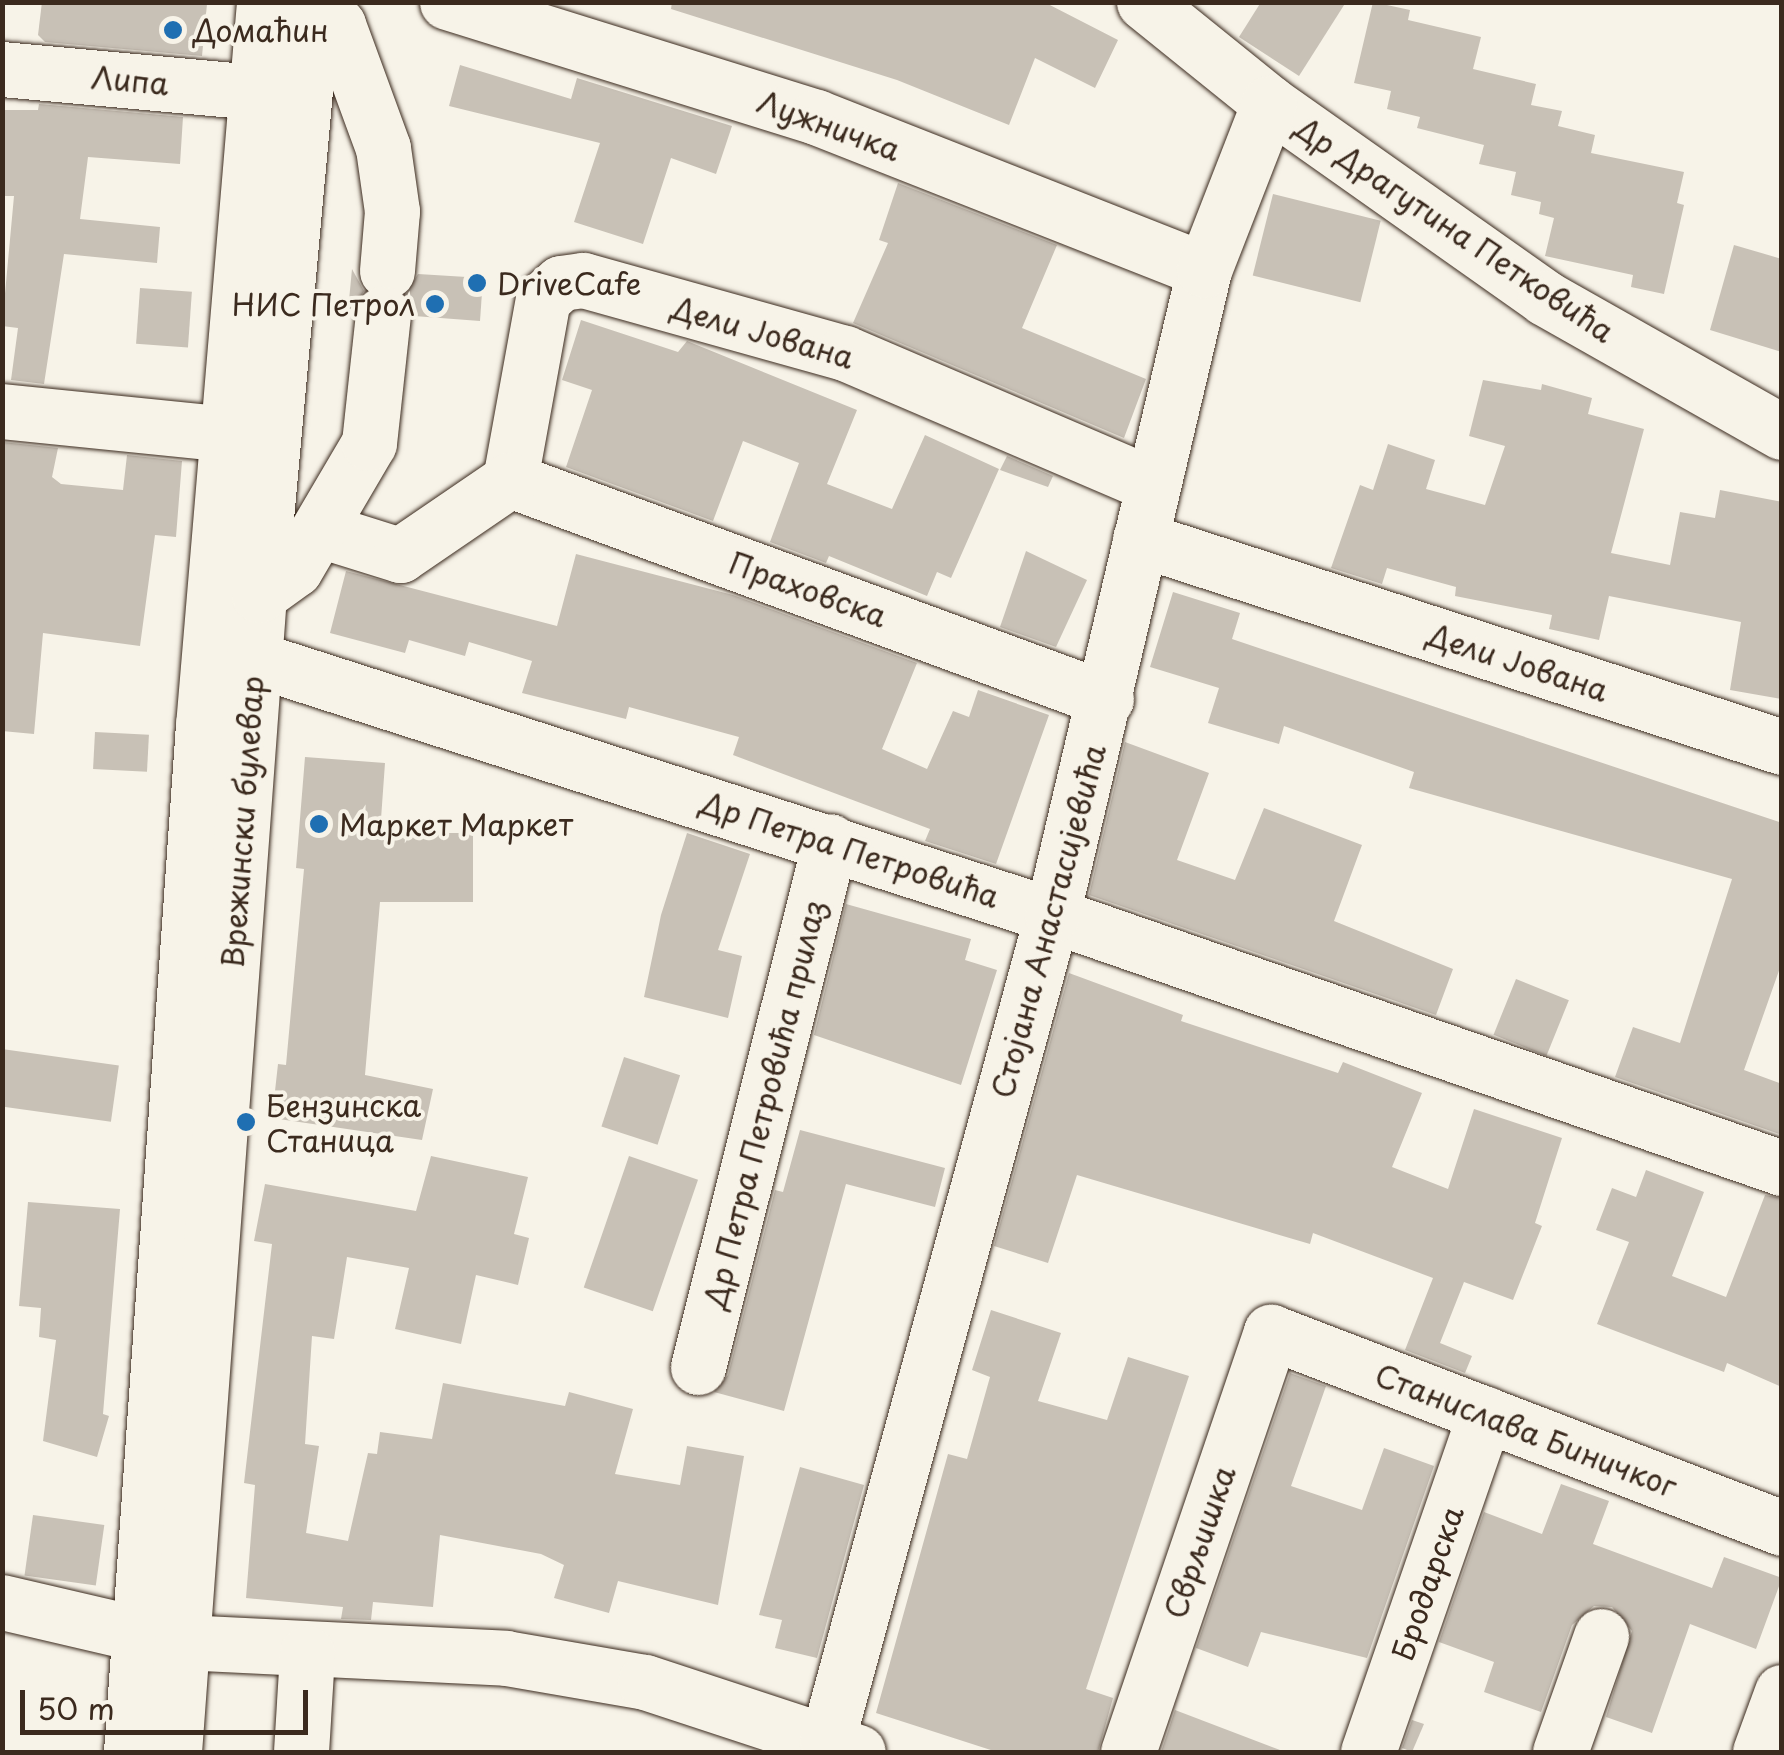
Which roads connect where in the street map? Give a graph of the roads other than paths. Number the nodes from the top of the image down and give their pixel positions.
1 (264, 2) edge
2 (315, 2) edge
3 (447, 2) edge
4 (1144, 2) edge
5 (3, 67) edge
6 (257, 92) junction
7 (1269, 103) junction
8 (1204, 270) junction
9 (2, 411) edge
10 (1782, 432) edge
11 (228, 434) junction
12 (510, 480) junction
13 (1151, 484) junction
14 (320, 530) junction
15 (1140, 539) junction
16 (259, 595) junction
17 (254, 658) junction
18 (1106, 699) junction
19 (1782, 747) edge
20 (830, 841) junction
21 (1052, 915) junction
22 (1782, 1168) edge
23 (1271, 1332) joint
24 (698, 1368) dead end
25 (1485, 1414) junction
26 (1782, 1528) edge
27 (2, 1602) edge
28 (1601, 1636) dead end
29 (161, 1638) junction
30 (307, 1653) junction
31 (1782, 1692) edge
32 (842, 1747) edge
33 (131, 1752) edge
34 (174, 1752) edge
35 (301, 1752) edge
36 (1128, 1752) edge
37 (1368, 1752) edge
38 (1560, 1752) edge
39 (1760, 1752) edge

1 - 6 street, Врежински булевар
2 - 14 street
2 - 16 street, Врежински булевар
3 - 8 street, Лужничка
4 - 7 street, Др Драгутина Петковића
5 - 6 street, Липа
6 - 11 street, Врежински булевар
7 - 8 street, Стојана Анастасијевића
7 - 10 street, Др Драгутина Петковића
8 - 13 street, Стојана Анастасијевића
9 - 11 street
11 - 29 street, Врежински булевар
12 - 13 street, Дели Јована
12 - 14 street
12 - 18 street, Праховска
13 - 15 street, Стојана Анастасијевића
14 - 16 street
15 - 18 street, Стојана Анастасијевића
15 - 19 street, Дели Јована
16 - 17 street, Врежински булевар
17 - 20 street, Др Петра Петровића
17 - 29 street, Врежински булевар
18 - 21 street, Стојана Анастасијевића
20 - 21 street, Др Петра Петровића
20 - 24 street, Др Петра Петровића прилаз
21 - 22 street, Др Петра Петровића
21 - 32 street, Стојана Анастасијевића
23 - 25 street, Станислава Биничког
23 - 36 street, Сврљишка
25 - 26 street, Станислава Биничког
25 - 37 street, Бродарска
27 - 29 street
28 - 38 street
29 - 30 street
29 - 33 street
29 - 34 street
30 - 32 street
30 - 35 street
31 - 39 street

